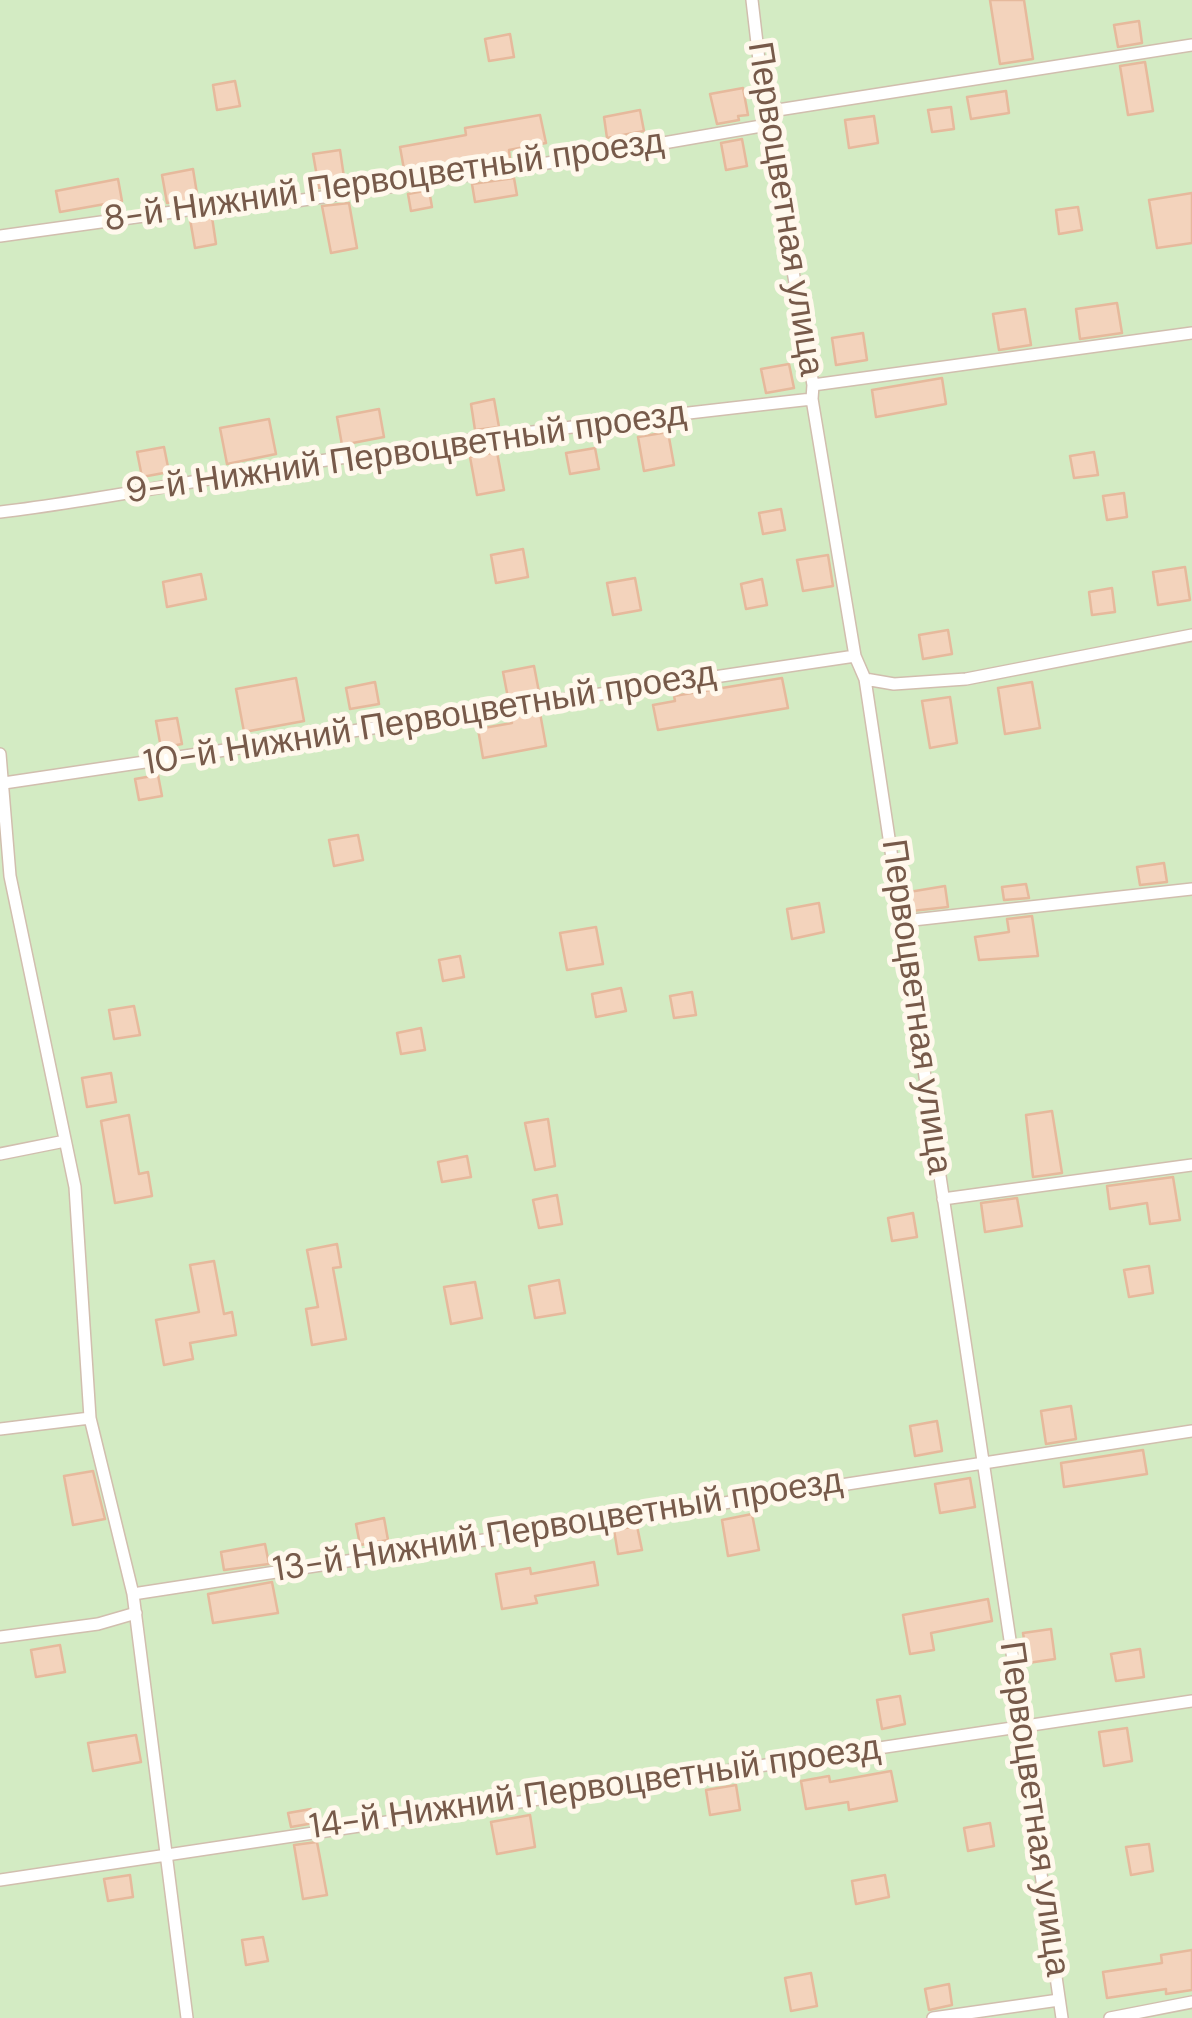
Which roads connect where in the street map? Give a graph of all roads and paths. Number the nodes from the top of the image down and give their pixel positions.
1 (752, 0) edge
2 (1192, 45) edge
3 (766, 118) junction
4 (0, 236) edge
5 (1192, 333) edge
6 (813, 384) junction
7 (812, 399) junction
8 (0, 512) edge
9 (1192, 634) edge
10 (856, 656) junction
11 (865, 679) junction
12 (0, 754) edge
13 (4, 784) junction
14 (5, 877) edge
15 (1192, 888) edge
16 (904, 921) junction
17 (64, 1141) junction
18 (0, 1154) edge
19 (1192, 1164) edge
20 (943, 1199) junction
21 (90, 1418) junction
22 (0, 1430) edge
23 (1192, 1430) edge
24 (983, 1461) junction
25 (133, 1594) junction
26 (136, 1613) junction
27 (0, 1637) edge
28 (1192, 1701) edge
29 (1024, 1726) junction
30 (167, 1852) junction
31 (0, 1880) edge
32 (1059, 2000) junction
33 (1192, 2002) edge
34 (188, 2018) edge
35 (934, 2018) edge
36 (1062, 2018) edge
37 (1110, 2018) edge

1 - 3 lane, Первоцветная улица
2 - 3 lane, 8-й Нижний Первоцветный проезд
3 - 4 lane, 8-й Нижний Первоцветный проезд
3 - 6 lane, Первоцветная улица
5 - 6 lane
6 - 7 lane, Первоцветная улица
7 - 8 lane, 9-й Нижний Первоцветный проезд
7 - 10 lane, Первоцветная улица
9 - 11 lane
10 - 11 lane, Первоцветная улица
10 - 13 lane, 10-й Нижний Первоцветный проезд
11 - 16 lane, Первоцветная улица
12 - 13 lane
13 - 14 lane
14 - 17 lane
15 - 16 lane
16 - 20 lane, Первоцветная улица
17 - 18 lane
17 - 21 lane
19 - 20 lane
20 - 24 lane, Первоцветная улица
21 - 22 lane
21 - 25 lane
23 - 24 lane, 13-й Нижний Первоцветный проезд
24 - 25 lane, 13-й Нижний Первоцветный проезд
24 - 29 lane, Первоцветная улица
25 - 26 lane
26 - 27 lane
26 - 30 lane
28 - 29 lane, 14-й Нижний Первоцветный проезд
29 - 30 lane, 14-й Нижний Первоцветный проезд
29 - 32 lane, Первоцветная улица
30 - 31 lane, 14-й Нижний Первоцветный проезд
30 - 34 lane
32 - 35 lane
32 - 36 lane, Первоцветная улица
33 - 37 lane

